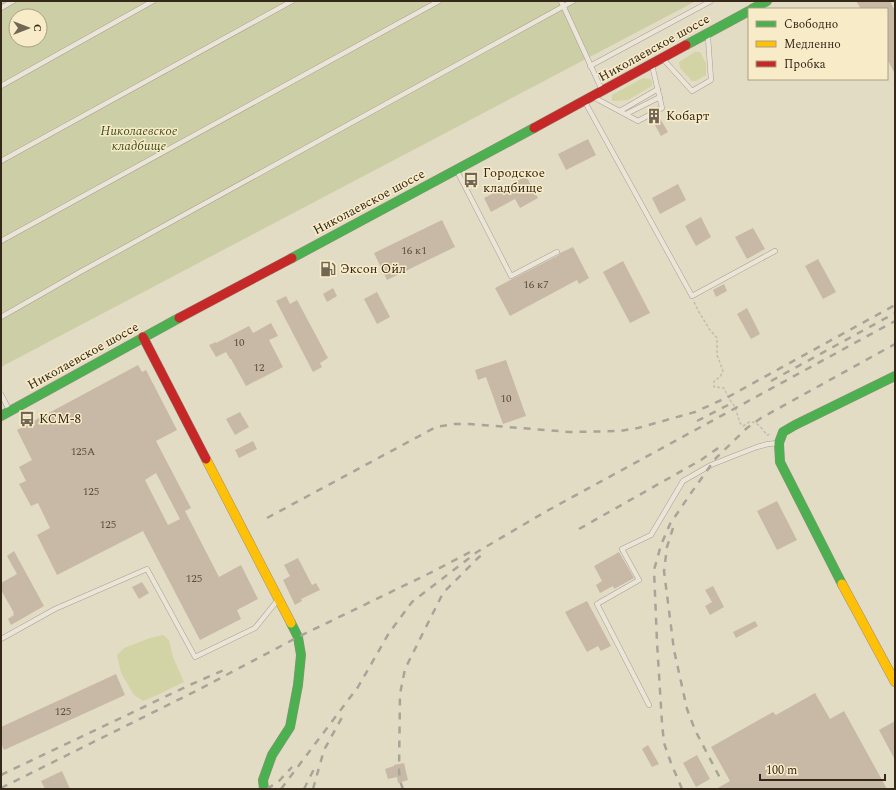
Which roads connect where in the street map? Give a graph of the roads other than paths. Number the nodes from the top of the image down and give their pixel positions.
1 (13, 1) edge
2 (153, 1) edge
3 (292, 1) edge
4 (439, 1) edge
5 (561, 1) edge
6 (573, 1) edge
7 (711, 1) edge
8 (767, 1) edge
9 (564, 6) junction
10 (1, 8) edge
11 (754, 8) edge
12 (748, 12) edge
13 (707, 34) junction
14 (662, 58) junction
15 (652, 64) junction
16 (590, 66) junction
17 (1, 86) edge
18 (658, 89) junction
19 (602, 91) junction
20 (660, 96) junction
21 (588, 98) junction
22 (620, 111) junction
23 (626, 114) junction
24 (1, 161) edge
25 (457, 169) junction
26 (1, 241) edge
27 (775, 251) dead end
28 (557, 252) dead end
29 (1, 317) edge
30 (143, 337) junction
31 (895, 376) edge
32 (1, 394) edge
33 (9, 412) junction
34 (1, 416) edge
35 (779, 443) junction
36 (278, 599) junction
37 (1, 639) edge
38 (895, 682) edge
39 (648, 705) dead end
40 (264, 789) edge

1 - 10 lane
2 - 17 lane
3 - 24 lane
4 - 26 lane
5 - 9 lane
6 - 9 lane
7 - 16 lane
8 - 11 street
9 - 16 lane
9 - 29 lane
12 - 13 street, Николаевское шоссе
13 - 14 street, Николаевское шоссе
13 - 14 lane
14 - 15 street, Николаевское шоссе
15 - 18 lane
15 - 19 street, Николаевское шоссе
16 - 19 lane
18 - 20 lane
18 - 22 lane
19 - 21 street, Николаевское шоссе
20 - 23 lane
20 - 23 lane
21 - 22 lane
21 - 25 street, Николаевское шоссе
21 - 27 lane
22 - 23 lane
25 - 28 lane
25 - 30 street, Николаевское шоссе
30 - 33 street, Николаевское шоссе
30 - 36 street
31 - 35 street
32 - 33 lane
33 - 34 street, Николаевское шоссе
35 - 38 street
35 - 39 lane
36 - 37 lane
36 - 40 street

